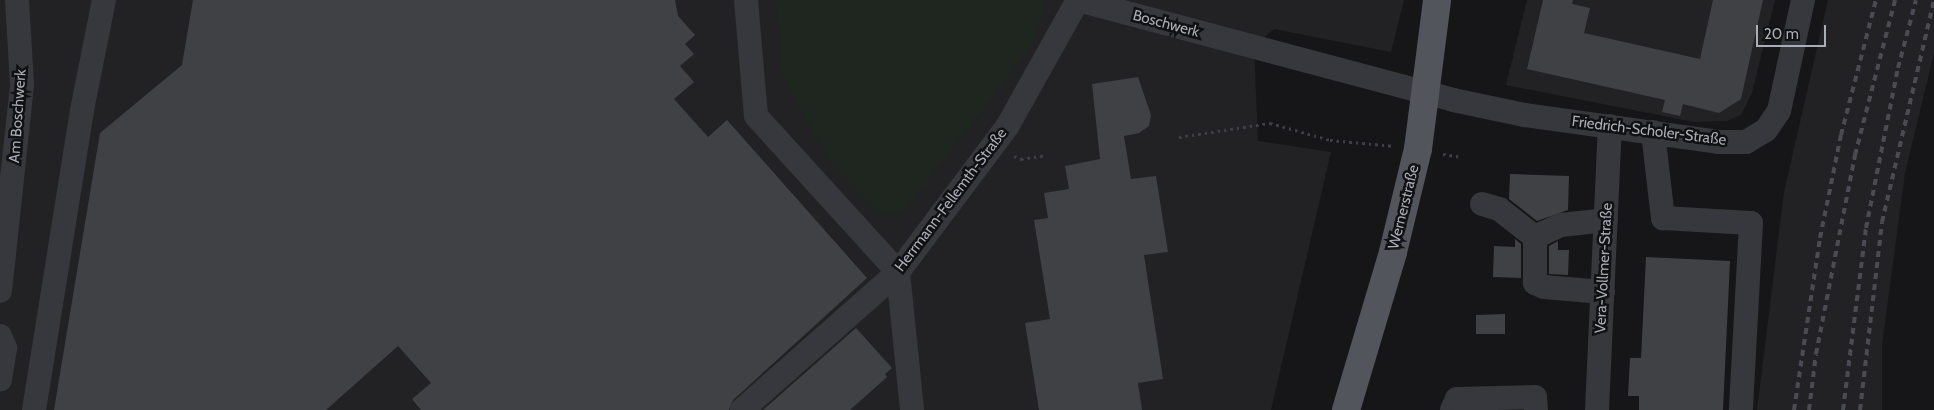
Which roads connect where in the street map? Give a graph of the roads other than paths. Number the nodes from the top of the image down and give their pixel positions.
1 (17, 0) edge
2 (104, 0) edge
3 (746, 0) edge
4 (1078, 0) edge
5 (1437, 0) edge
6 (1804, 0) edge
7 (1426, 93) junction
8 (1610, 126) junction
9 (1654, 132) junction
10 (1482, 204) dead end
11 (1606, 220) junction
12 (3, 226) edge
13 (1536, 237) junction
14 (898, 272) junction
15 (0, 291) edge
16 (1603, 292) junction
17 (2, 344) edge
18 (0, 380) edge
19 (34, 410) edge
20 (742, 410) edge
21 (912, 410) edge
22 (1346, 410) edge
23 (1452, 410) edge
24 (1536, 410) edge
25 (1598, 410) edge
26 (1741, 410) edge

1 - 12 street, Am Boschwerk
2 - 19 street
3 - 14 street
4 - 7 street, Boschwerk
4 - 14 street, Herrmann-Fellemth-Straße
5 - 7 main road, Wernerstraße
6 - 9 street, Friedrich-Scholer-Straße
7 - 8 street, Friedrich-Scholer-Straße
7 - 22 main road, Wernerstraße
8 - 9 street, Friedrich-Scholer-Straße
8 - 11 street, Vera-Vollmer-Straße
9 - 26 street
10 - 13 street
11 - 13 street
11 - 16 street, Vera-Vollmer-Straße
12 - 15 street, Am Boschwerk
13 - 16 street
14 - 20 street, Herrmann-Fellemth-Straße
14 - 21 street
16 - 25 street, Vera-Vollmer-Straße
17 - 18 street
23 - 24 street

